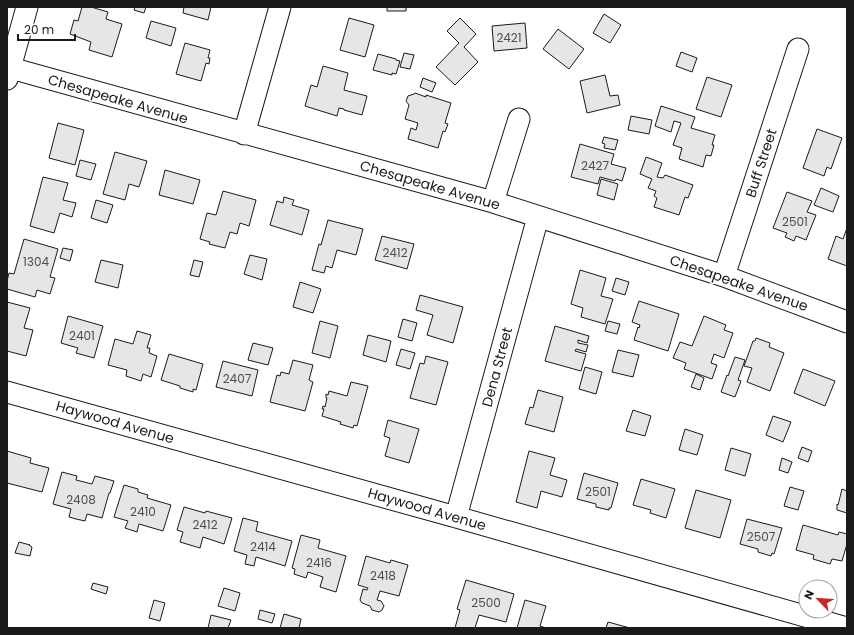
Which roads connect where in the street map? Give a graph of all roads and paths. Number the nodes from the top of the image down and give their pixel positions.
1 (27, 7) edge
2 (280, 7) edge
3 (798, 49) dead end
4 (8, 72) edge
5 (519, 119) dead end
6 (244, 134) junction
7 (493, 202) junction
8 (538, 217) junction
9 (724, 276) junction
10 (847, 322) edge
11 (7, 392) edge
12 (456, 517) junction
13 (847, 628) edge

1 - 4 street
2 - 6 street
3 - 9 street, Buff Street
4 - 6 street, Chesapeake Avenue
5 - 7 street
6 - 7 street, Chesapeake Avenue
7 - 8 street, Chesapeake Avenue
8 - 9 street, Chesapeake Avenue
8 - 12 street, Dena Street
9 - 10 street, Chesapeake Avenue
11 - 12 street, Haywood Avenue
12 - 13 street, Haywood Avenue

